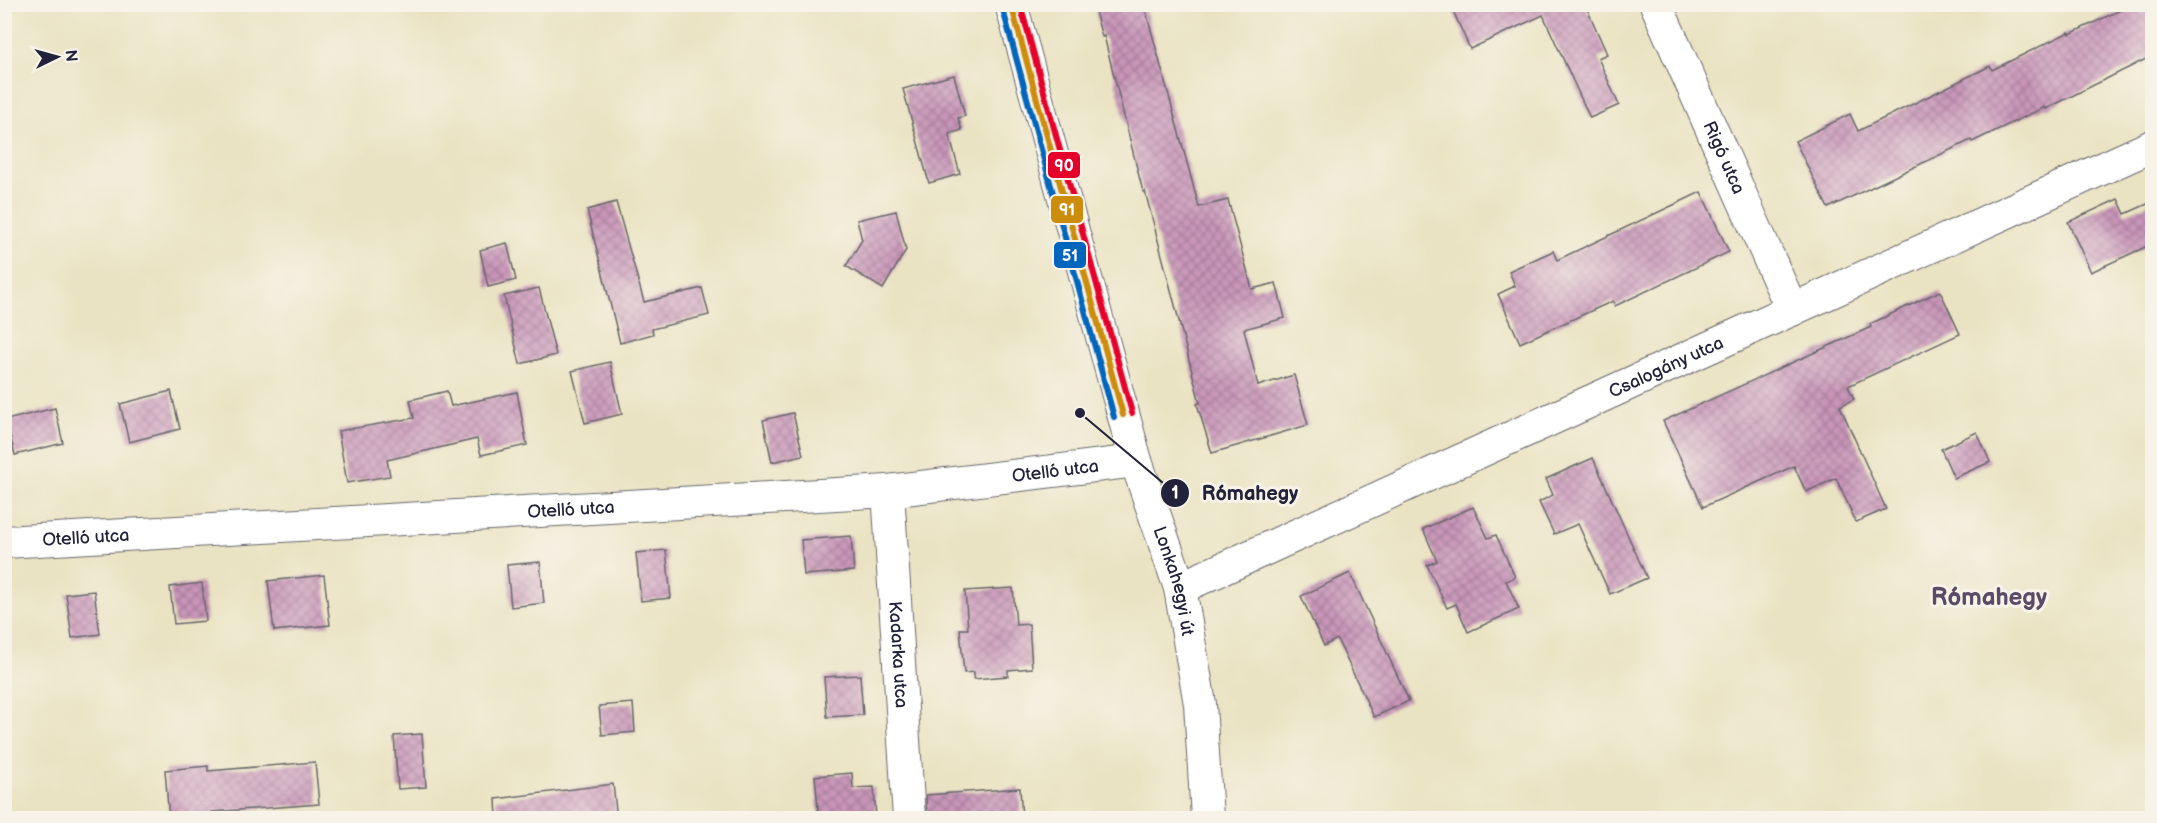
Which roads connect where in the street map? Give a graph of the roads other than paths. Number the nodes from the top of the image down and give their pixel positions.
1 (1011, 4) edge
2 (1656, 4) edge
3 (2152, 146) edge
4 (1792, 310) junction
5 (1136, 461) junction
6 (888, 491) junction
7 (4, 542) edge
8 (1180, 588) junction
9 (909, 819) edge
10 (1207, 819) edge

1 - 5 street, Lonkahegyi út
2 - 4 street, Rigó utca
3 - 4 street, Csalogány utca
4 - 8 street, Csalogány utca
5 - 6 street, Otelló utca
5 - 8 street, Lonkahegyi út
6 - 7 street, Otelló utca
6 - 9 street, Kadarka utca
8 - 10 street, Lonkahegyi út

